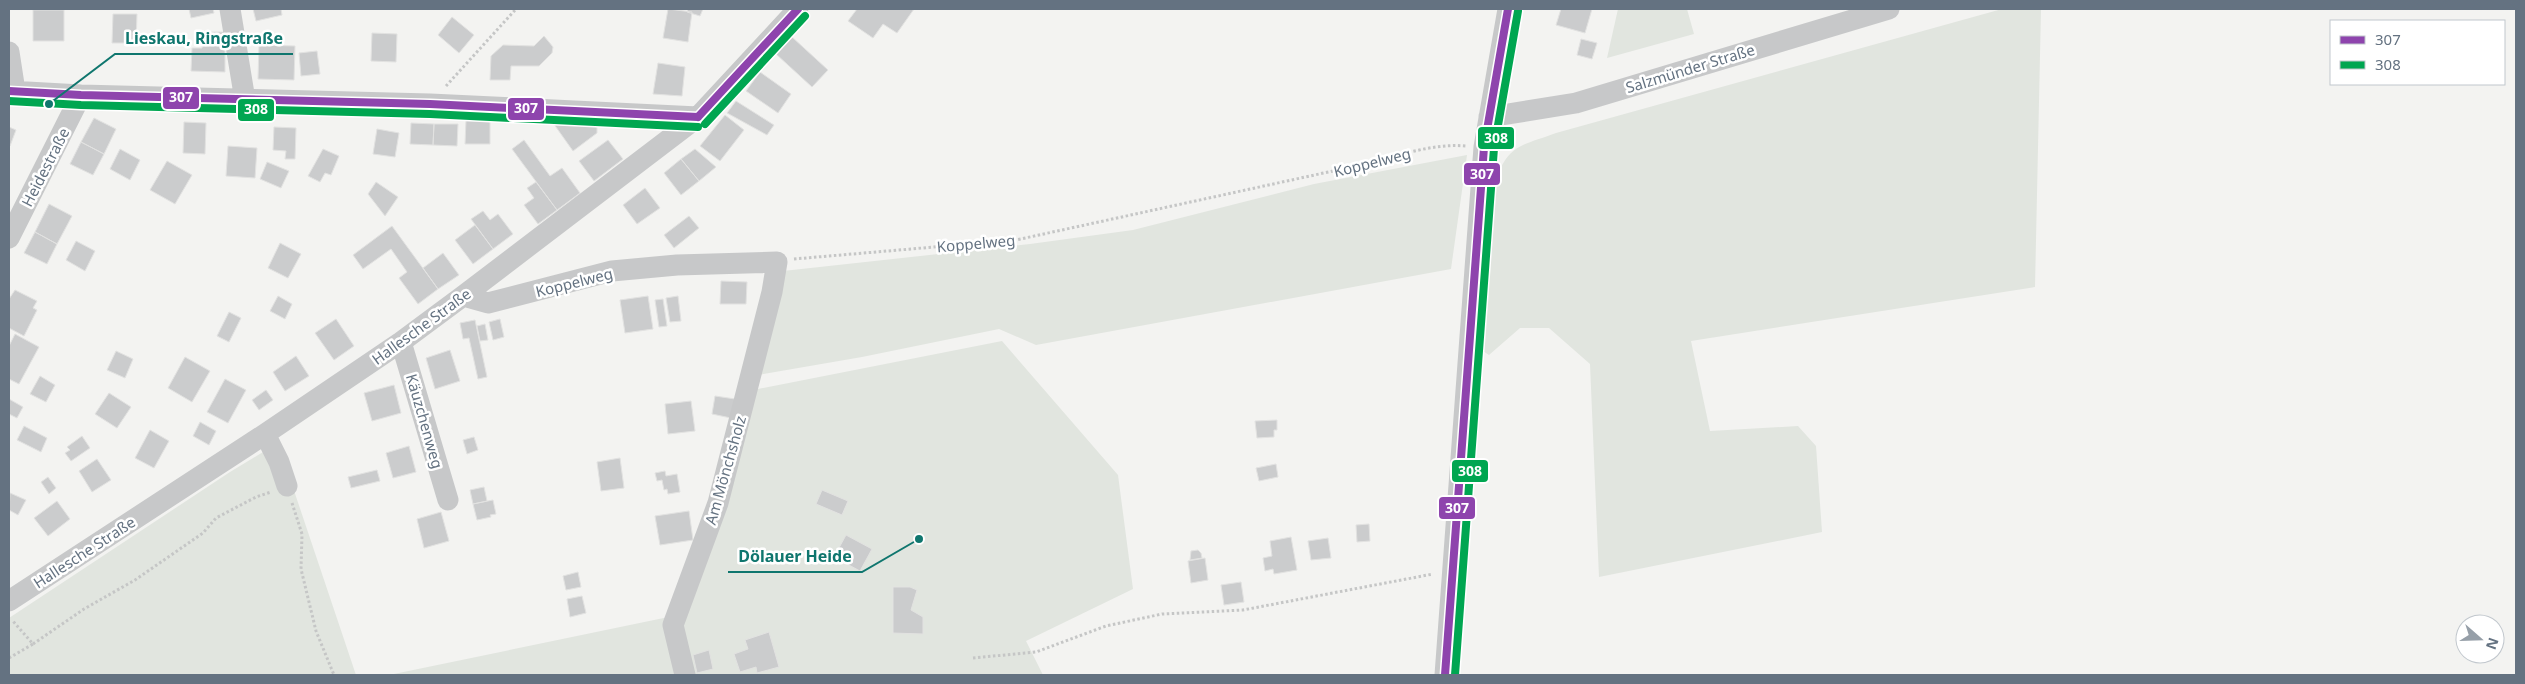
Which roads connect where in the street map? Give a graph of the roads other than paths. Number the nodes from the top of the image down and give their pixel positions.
1 (230, 9) edge
2 (798, 9) edge
3 (1508, 9) edge
4 (1889, 9) edge
5 (9, 52) edge
6 (12, 91) edge
7 (81, 95) junction
8 (245, 100) junction
9 (698, 117) junction
10 (1489, 117) junction
11 (9, 238) edge
12 (776, 262) joint
13 (463, 296) junction
14 (401, 342) junction
15 (265, 434) junction
16 (287, 486) road end
17 (448, 500) dead end
18 (9, 600) edge
19 (685, 675) edge
20 (1445, 675) edge

1 - 8 street
2 - 9 street, Hallesche Straße
3 - 10 street
4 - 10 street, Salzmünder Straße
5 - 6 street
6 - 7 street
7 - 8 street
7 - 11 street, Heidestraße
8 - 9 street
9 - 13 street, Hallesche Straße
10 - 20 street
12 - 13 street, Koppelweg
12 - 19 street, Am Mönchsholz
13 - 14 street, Hallesche Straße
14 - 15 street, Hallesche Straße
14 - 17 street, Käuzchenweg
15 - 16 street
15 - 18 street, Hallesche Straße

